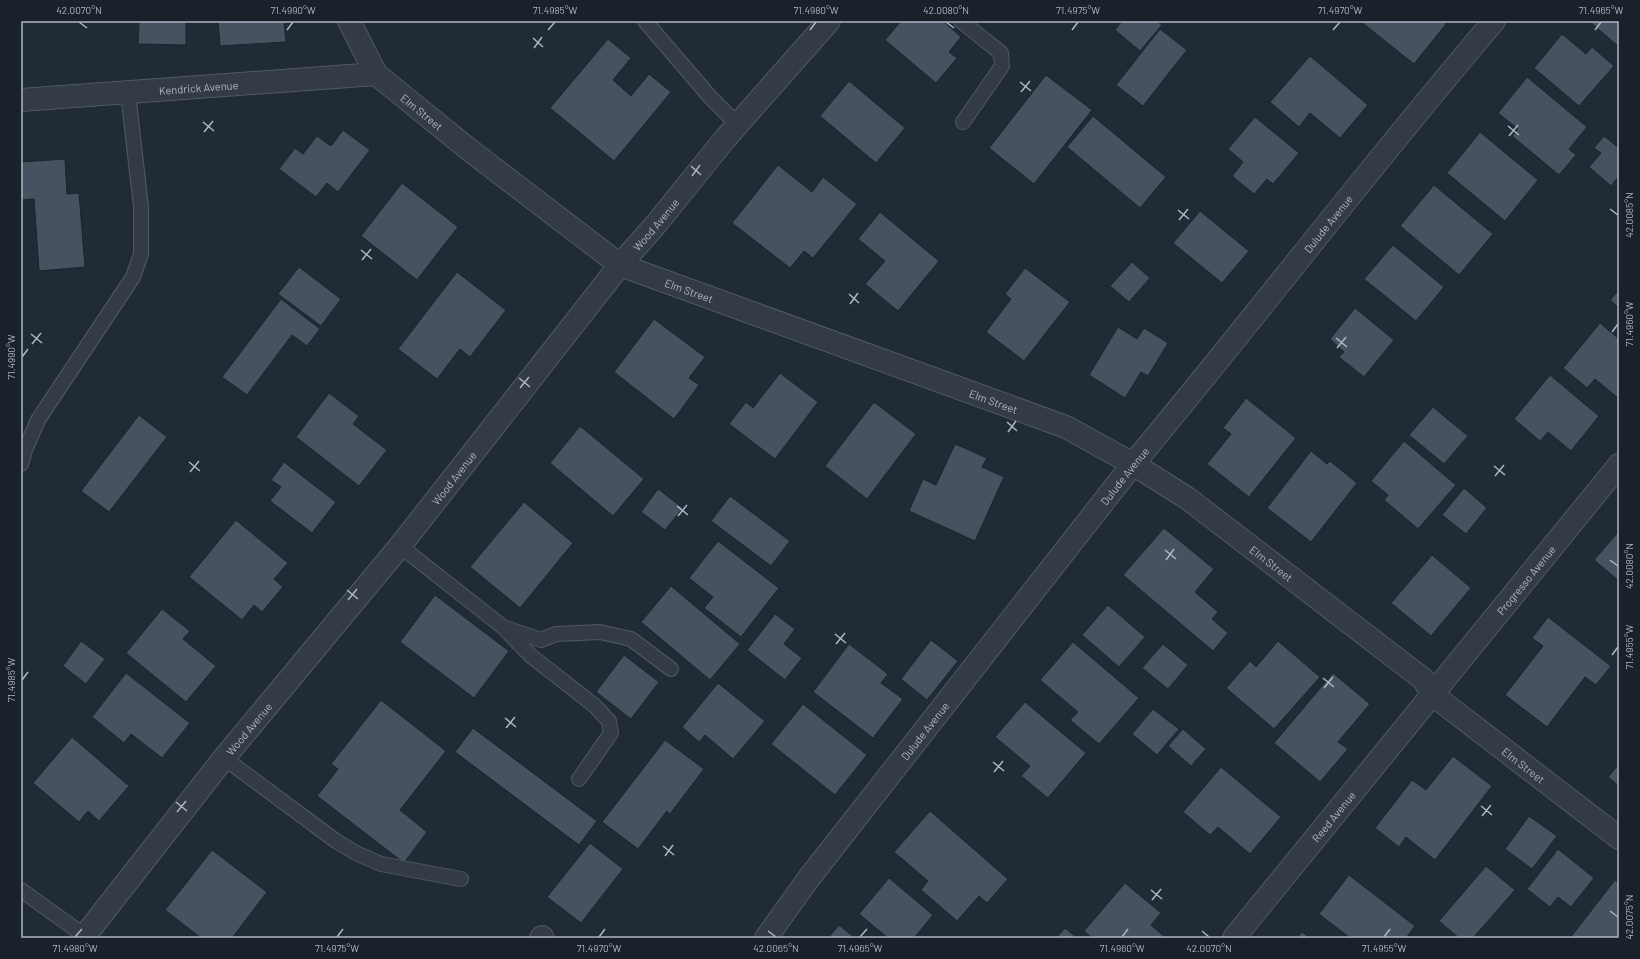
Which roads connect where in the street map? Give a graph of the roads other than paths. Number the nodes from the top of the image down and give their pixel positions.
1 (348, 21) edge
2 (645, 21) edge
3 (829, 21) edge
4 (961, 21) edge
5 (1494, 21) edge
6 (376, 74) junction
7 (128, 93) junction
8 (21, 97) edge
9 (962, 122) dead end
10 (738, 125) junction
11 (620, 265) junction
12 (21, 464) edge
13 (1133, 464) junction
14 (1619, 465) edge
15 (400, 546) junction
16 (503, 627) junction
17 (671, 669) dead end
18 (1433, 695) junction
19 (224, 758) junction
20 (579, 779) dead end
21 (1619, 838) edge
22 (461, 879) dead end
23 (21, 890) edge
24 (84, 937) edge
25 (766, 938) edge
26 (1234, 938) edge

1 - 6 street, Elm Street
2 - 10 lane
3 - 10 street, Wood Avenue
4 - 9 lane
5 - 13 street, Dulude Avenue
6 - 7 street, Kendrick Avenue
6 - 11 street, Elm Street
7 - 8 street, Kendrick Avenue
7 - 12 lane
10 - 11 street, Wood Avenue
11 - 13 street, Elm Street
11 - 15 street, Wood Avenue
13 - 18 street, Elm Street
13 - 25 street, Dulude Avenue
14 - 18 street, Progresso Avenue
15 - 16 lane
15 - 19 street, Wood Avenue
16 - 17 lane
16 - 20 lane
18 - 21 street, Elm Street
18 - 26 street, Reed Avenue
19 - 22 lane
19 - 24 street, Wood Avenue
23 - 24 lane

